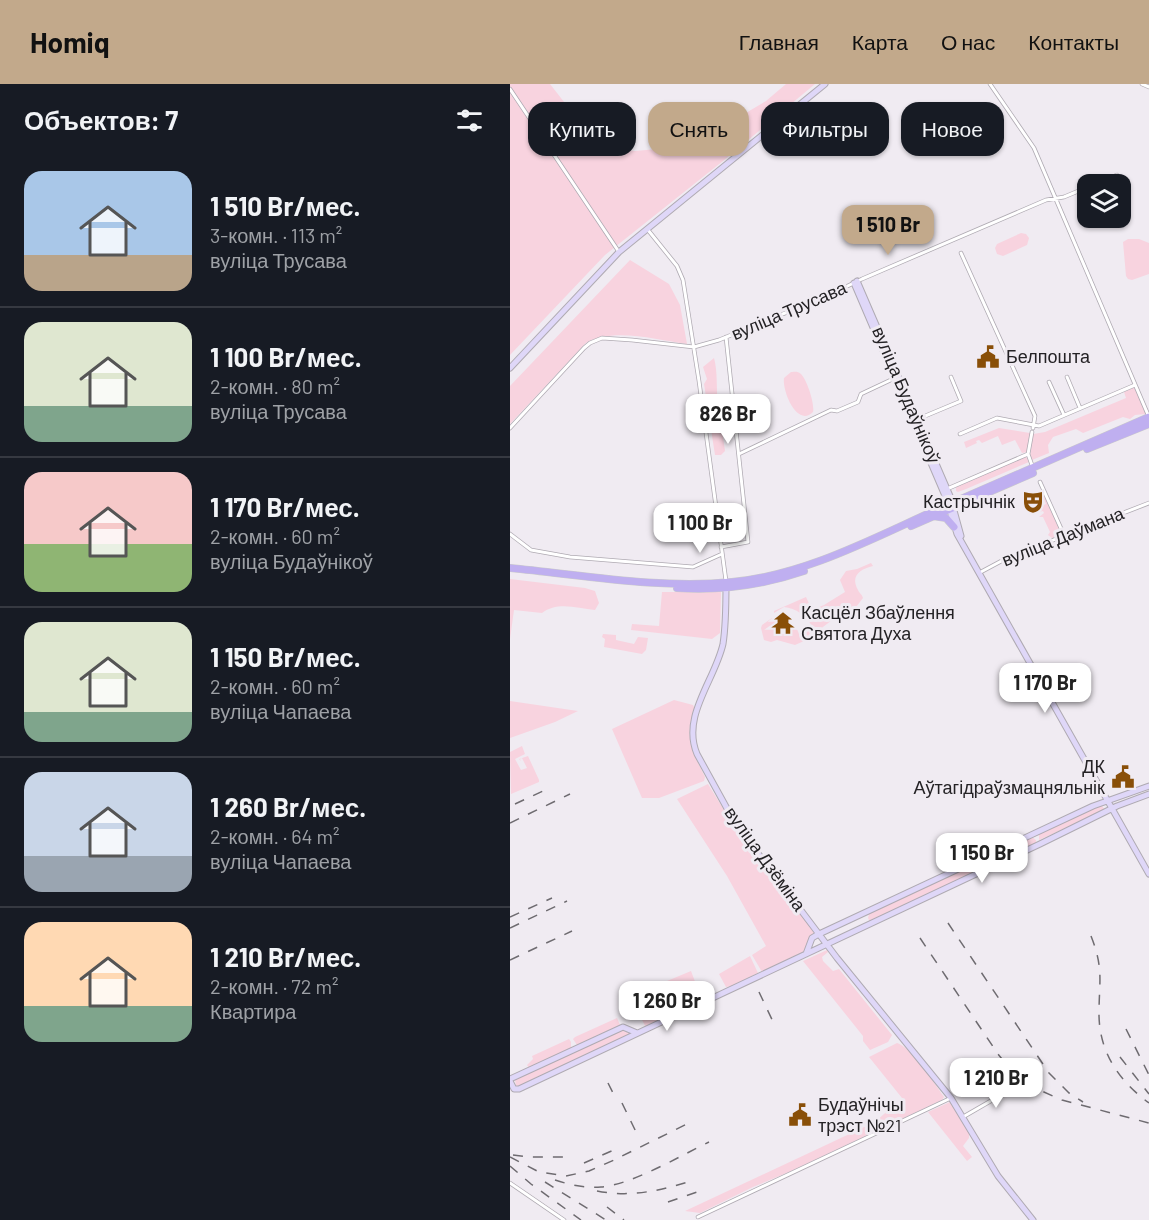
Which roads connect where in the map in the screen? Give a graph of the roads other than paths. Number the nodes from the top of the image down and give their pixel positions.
1 (825, 84) edge
2 (990, 84) edge
3 (1142, 84) edge
4 (1149, 87) edge
5 (510, 89) edge
6 (1077, 192) edge
7 (1055, 198) junction
8 (648, 230) junction
9 (620, 253) junction
10 (961, 253) dead end
11 (856, 282) junction
12 (545, 333) junction
13 (726, 337) junction
14 (694, 347) junction
15 (888, 357) junction
16 (510, 368) edge
17 (510, 373) edge
18 (951, 377) dead end
19 (1067, 377) dead end
20 (895, 378) junction
21 (1049, 382) dead end
22 (1135, 384) junction
23 (1080, 408) junction
24 (1064, 415) junction
25 (1149, 417) edge
26 (916, 420) junction
27 (1149, 424) edge
28 (510, 428) edge
29 (1033, 428) junction
30 (960, 434) dead end
31 (739, 454) junction
32 (1029, 454) junction
33 (930, 455) junction
34 (1033, 468) junction
35 (1041, 482) dead end
36 (947, 489) junction
37 (1149, 503) edge
38 (951, 506) junction
39 (933, 516) junction
40 (954, 527) junction
41 (510, 534) edge
42 (1064, 536) junction
43 (962, 543) junction
44 (721, 547) junction
45 (722, 554) junction
46 (510, 568) edge
47 (510, 572) edge
48 (978, 573) junction
49 (726, 585) junction
50 (1149, 786) edge
51 (1149, 794) edge
52 (1107, 800) junction
53 (1112, 809) junction
54 (1149, 874) edge
55 (864, 912) junction
56 (870, 924) junction
57 (820, 934) junction
58 (827, 945) junction
59 (806, 954) junction
60 (637, 1033) junction
61 (510, 1080) edge
62 (1020, 1084) dead end
63 (951, 1098) junction
64 (963, 1117) junction
65 (510, 1184) edge
66 (698, 1217) dead end
67 (564, 1220) edge
68 (1033, 1220) edge

1 - 8 main road
2 - 7 street
3 - 4 street
5 - 9 street
6 - 7 street, вуліца Трусава
7 - 11 street, вуліца Трусава
7 - 22 street
8 - 9 main road
8 - 14 street
9 - 12 main road
10 - 29 street
11 - 13 street, вуліца Трусава
11 - 15 main road, вуліца Будаўнікоў
12 - 16 main road
12 - 17 main road
13 - 14 street, вуліца Трусава
13 - 31 street
14 - 28 street, вуліца Трусава
14 - 44 street
15 - 20 main road, вуліца Будаўнікоў
15 - 26 main road, вуліца Будаўнікоў
18 - 26 street
19 - 23 street
20 - 26 main road, вуліца Будаўнікоў
20 - 31 street
21 - 24 street
22 - 23 street
22 - 25 street
23 - 24 street
24 - 29 street
25 - 34 main road
26 - 33 main road, вуліца Будаўнікоў
27 - 38 main road
29 - 30 street
29 - 32 street
31 - 44 street
32 - 34 street
32 - 36 street
33 - 36 main road, вуліца Будаўнікоў
33 - 38 main road, вуліца Будаўнікоў
34 - 38 main road
35 - 42 street
36 - 38 main road, вуліца Будаўнікоў
37 - 42 street, вуліца Даўмана
38 - 39 main road
38 - 40 main road, вуліца Будаўнікоў
38 - 43 main road, вуліца Будаўнікоў
38 - 49 main road
39 - 40 main road
39 - 49 main road
40 - 43 main road, вуліца Будаўнікоў
41 - 45 street
42 - 48 street, вуліца Даўмана
43 - 48 main road, вуліца Будаўнікоў
44 - 45 street
45 - 49 street
46 - 49 main road
47 - 49 main road
48 - 52 main road, вуліца Будаўнікоў
49 - 57 main road, вуліца Дзёміна
50 - 52 main road
51 - 53 main road
52 - 53 main road, вуліца Будаўнікоў
52 - 55 main road
53 - 54 main road, вуліца Будаўнікоў
53 - 56 main road
55 - 56 main road
55 - 57 main road
56 - 58 main road
57 - 58 main road, вуліца Дзёміна
57 - 59 main road
58 - 59 main road
58 - 63 main road, вуліца Дзёміна
59 - 60 main road
60 - 61 main road
60 - 61 main road
62 - 64 street
63 - 64 main road, вуліца Дзёміна
63 - 66 street
64 - 68 main road, вуліца Дзёміна
65 - 67 street

